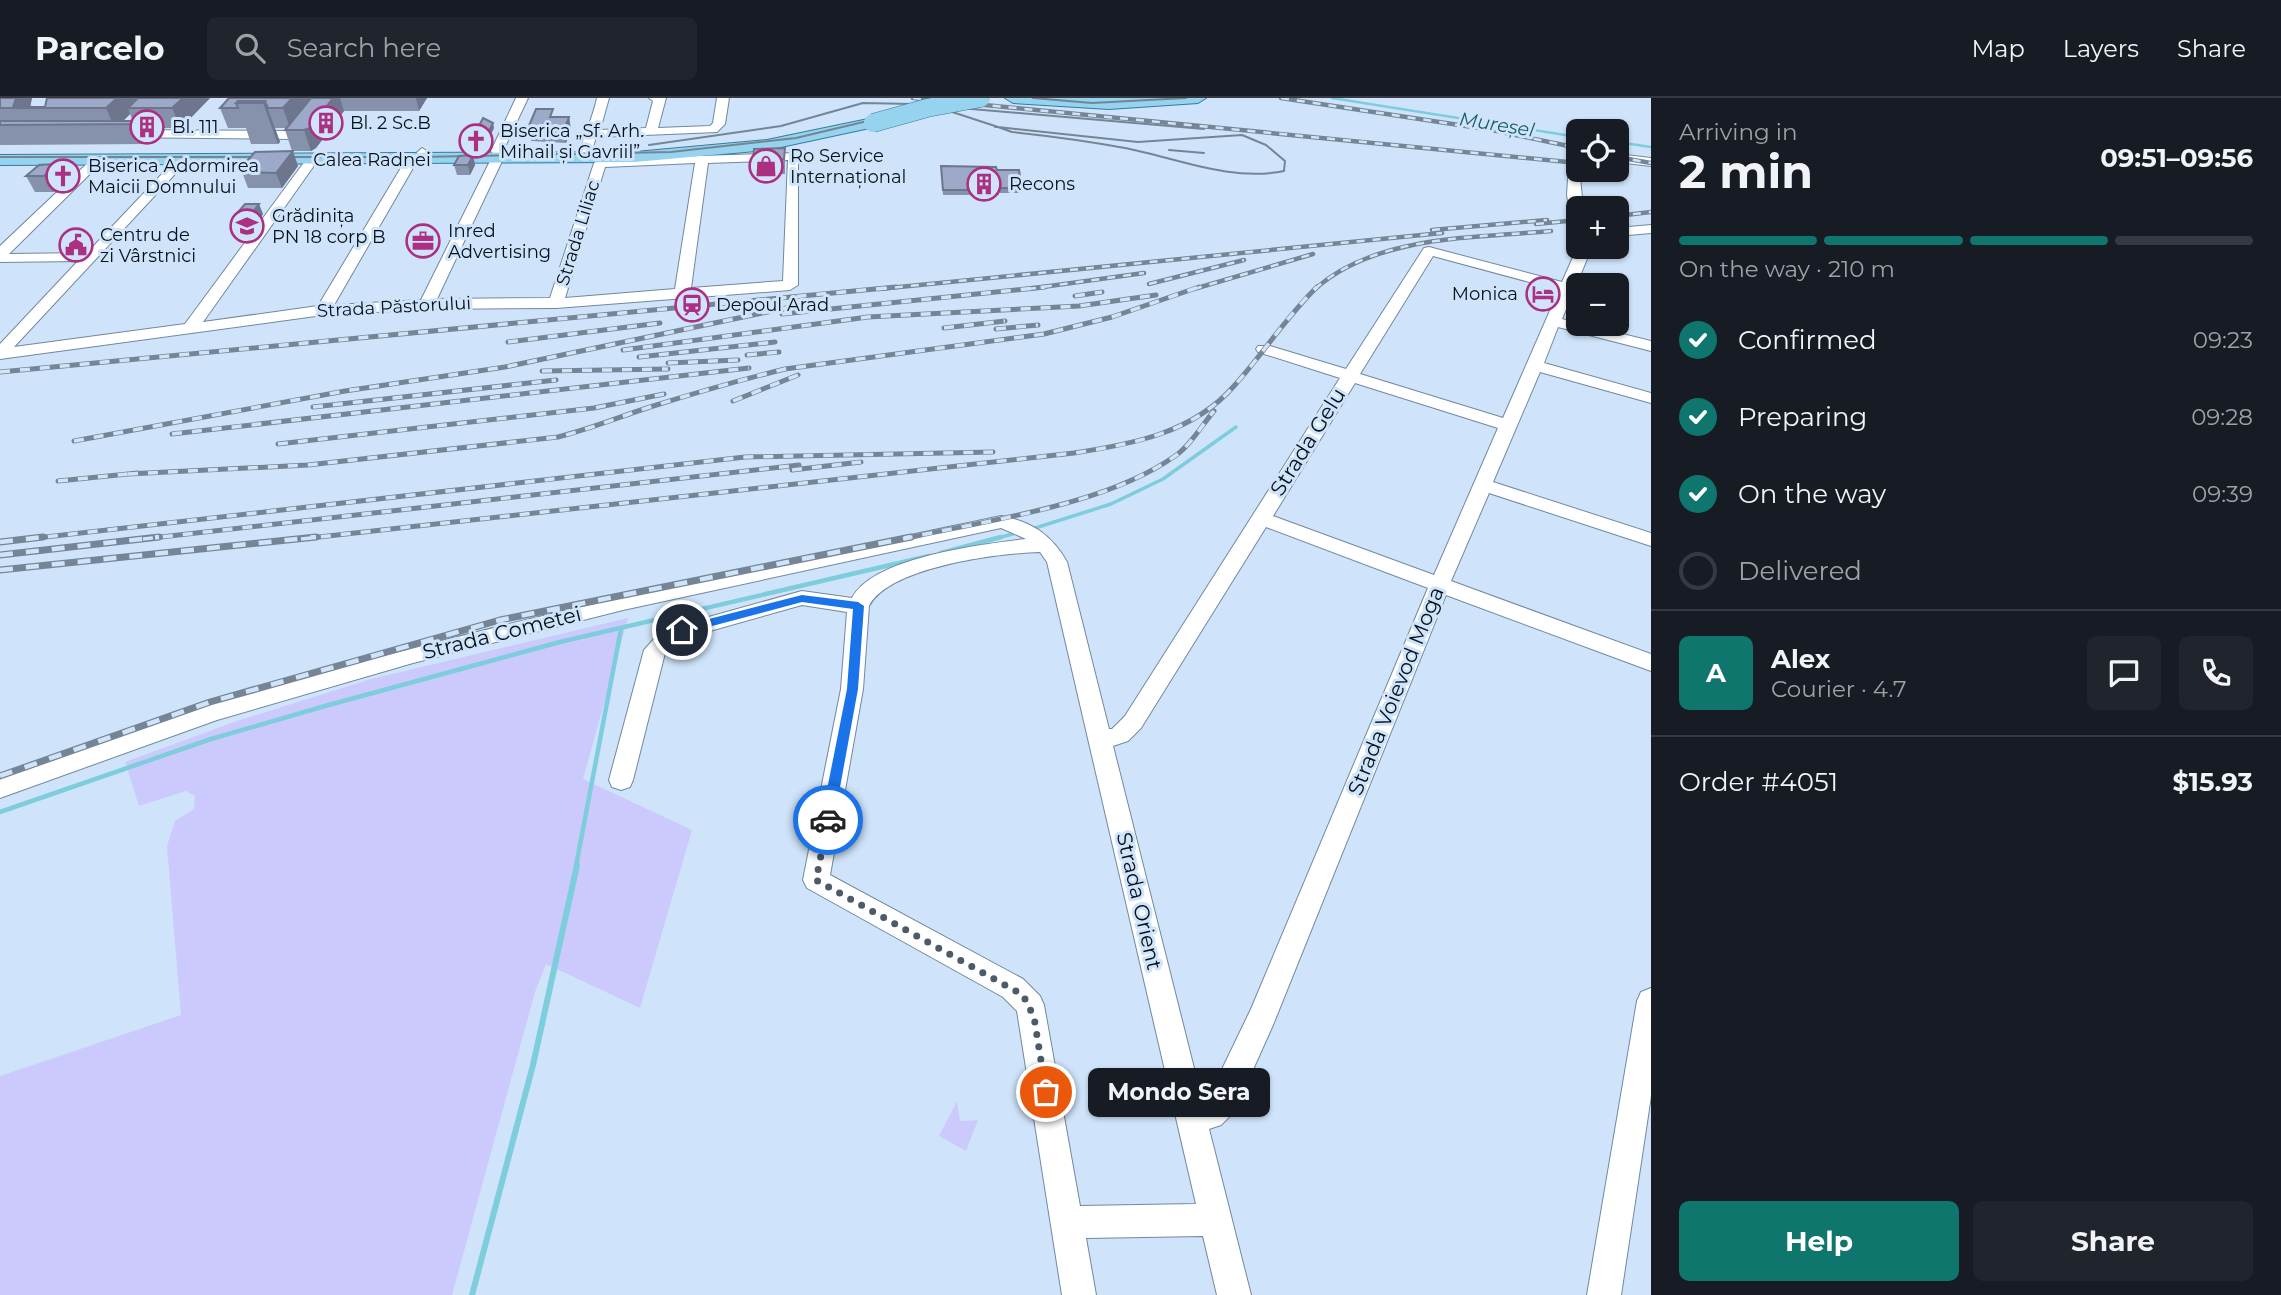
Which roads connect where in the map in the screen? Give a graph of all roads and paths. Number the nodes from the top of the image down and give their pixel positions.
1 (522, 98) edge
2 (603, 98) edge
3 (656, 98) edge
4 (723, 98) edge
5 (937, 98) edge
6 (981, 98) edge
7 (1013, 98) edge
8 (1199, 98) edge
9 (138, 117) edge
10 (867, 121) junction
11 (822, 131) junction
12 (651, 132) junction
13 (591, 134) junction
14 (282, 151) junction
15 (586, 151) junction
16 (0, 153) edge
17 (497, 155) junction
18 (419, 156) junction
19 (1629, 159) edge
20 (0, 160) edge
21 (98, 160) junction
22 (182, 160) junction
23 (312, 160) junction
24 (702, 161) junction
25 (1651, 162) edge
26 (1651, 229) edge
27 (1629, 231) edge
28 (0, 256) edge
29 (91, 257) junction
30 (1566, 287) edge
31 (1566, 292) edge
32 (682, 295) junction
33 (556, 303) junction
34 (427, 304) junction
35 (323, 310) junction
36 (1553, 321) junction
37 (191, 327) junction
38 (1651, 346) edge
39 (1264, 349) dead end
40 (0, 354) edge
41 (1534, 365) junction
42 (1349, 377) junction
43 (1651, 397) edge
44 (1506, 425) junction
45 (1482, 484) junction
46 (1260, 518) junction
47 (1651, 540) edge
48 (1041, 542) junction
49 (1440, 584) junction
50 (858, 606) junction
51 (1651, 663) edge
52 (1102, 741) junction
53 (621, 780) dead end
54 (0, 789) edge
55 (1651, 1001) edge
56 (1191, 1118) junction
57 (1214, 1220) junction
58 (1067, 1222) junction
59 (1079, 1295) edge
60 (1234, 1295) edge
61 (1604, 1295) edge

1 - 17 street
2 - 13 street
3 - 12 street
4 - 12 street
5 - 10 main road
6 - 10 main road, bridge
7 - 8 main road
9 - 14 street
10 - 11 main road
11 - 15 main road, Calea Radnei
11 - 17 main road, Calea Radnei
12 - 13 street
13 - 15 street
14 - 16 main road, Calea Radnei
14 - 18 main road, Calea Radnei
15 - 17 main road, Calea Radnei
17 - 18 main road, Calea Radnei
17 - 34 street
18 - 23 main road, Calea Radnei
18 - 35 street
19 - 25 street
20 - 21 main road, Calea Radnei
21 - 22 main road, Calea Radnei
21 - 28 street
22 - 23 main road, Calea Radnei
22 - 29 street
23 - 37 street
24 - 32 street
24 - 32 street, Strada Păstorului
24 - 33 street, Strada Liliac
26 - 27 street
28 - 29 street
29 - 40 street
30 - 42 street, Strada Gelu
31 - 36 street, Strada Voievod Moga
32 - 33 street, Strada Păstorului
33 - 34 street, Strada Păstorului
34 - 35 street, Strada Păstorului
35 - 37 street, Strada Păstorului
36 - 38 street
36 - 41 street, Strada Voievod Moga
37 - 40 street, Strada Păstorului
39 - 42 street
41 - 43 street
41 - 44 street, Strada Voievod Moga
42 - 44 street
42 - 46 street, Strada Gelu
44 - 45 street, Strada Voievod Moga
45 - 47 street
45 - 49 street, Strada Voievod Moga
46 - 49 street
46 - 52 street, Strada Gelu
48 - 50 street
48 - 52 street, Strada Orient
48 - 54 street, Strada Cometei
49 - 51 street
49 - 56 street, Strada Voievod Moga
50 - 53 street
50 - 58 street
52 - 56 street, Strada Orient
55 - 61 street
56 - 57 street, Strada Orient
57 - 58 street
57 - 60 street, Strada Orient
58 - 59 street

